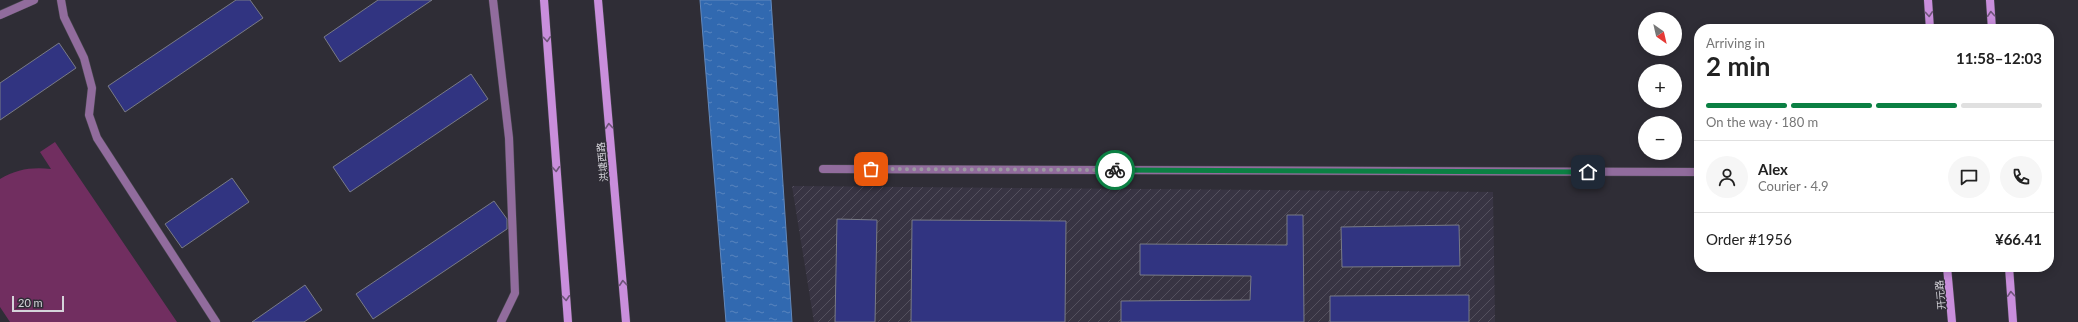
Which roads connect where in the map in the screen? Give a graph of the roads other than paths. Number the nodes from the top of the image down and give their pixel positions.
1 (34, 0) edge
2 (61, 0) edge
3 (493, 0) edge
4 (544, 0) edge
5 (598, 0) edge
6 (1928, 0) edge
7 (1990, 0) edge
8 (0, 15) edge
9 (1930, 24) edge
10 (1992, 24) edge
11 (823, 169) dead end
12 (1694, 172) edge
13 (1947, 272) edge
14 (2009, 272) edge
15 (216, 322) edge
16 (501, 322) edge
17 (568, 322) edge
18 (626, 322) edge
19 (1952, 322) edge
20 (2013, 322) edge

1 - 8 street
2 - 15 street
3 - 16 street
4 -> 17 main road
18 -> 5 main road, 洪塘西路
6 -> 9 main road
10 -> 7 main road
11 - 12 street
13 - 19 main road, 开元路
20 -> 14 main road

